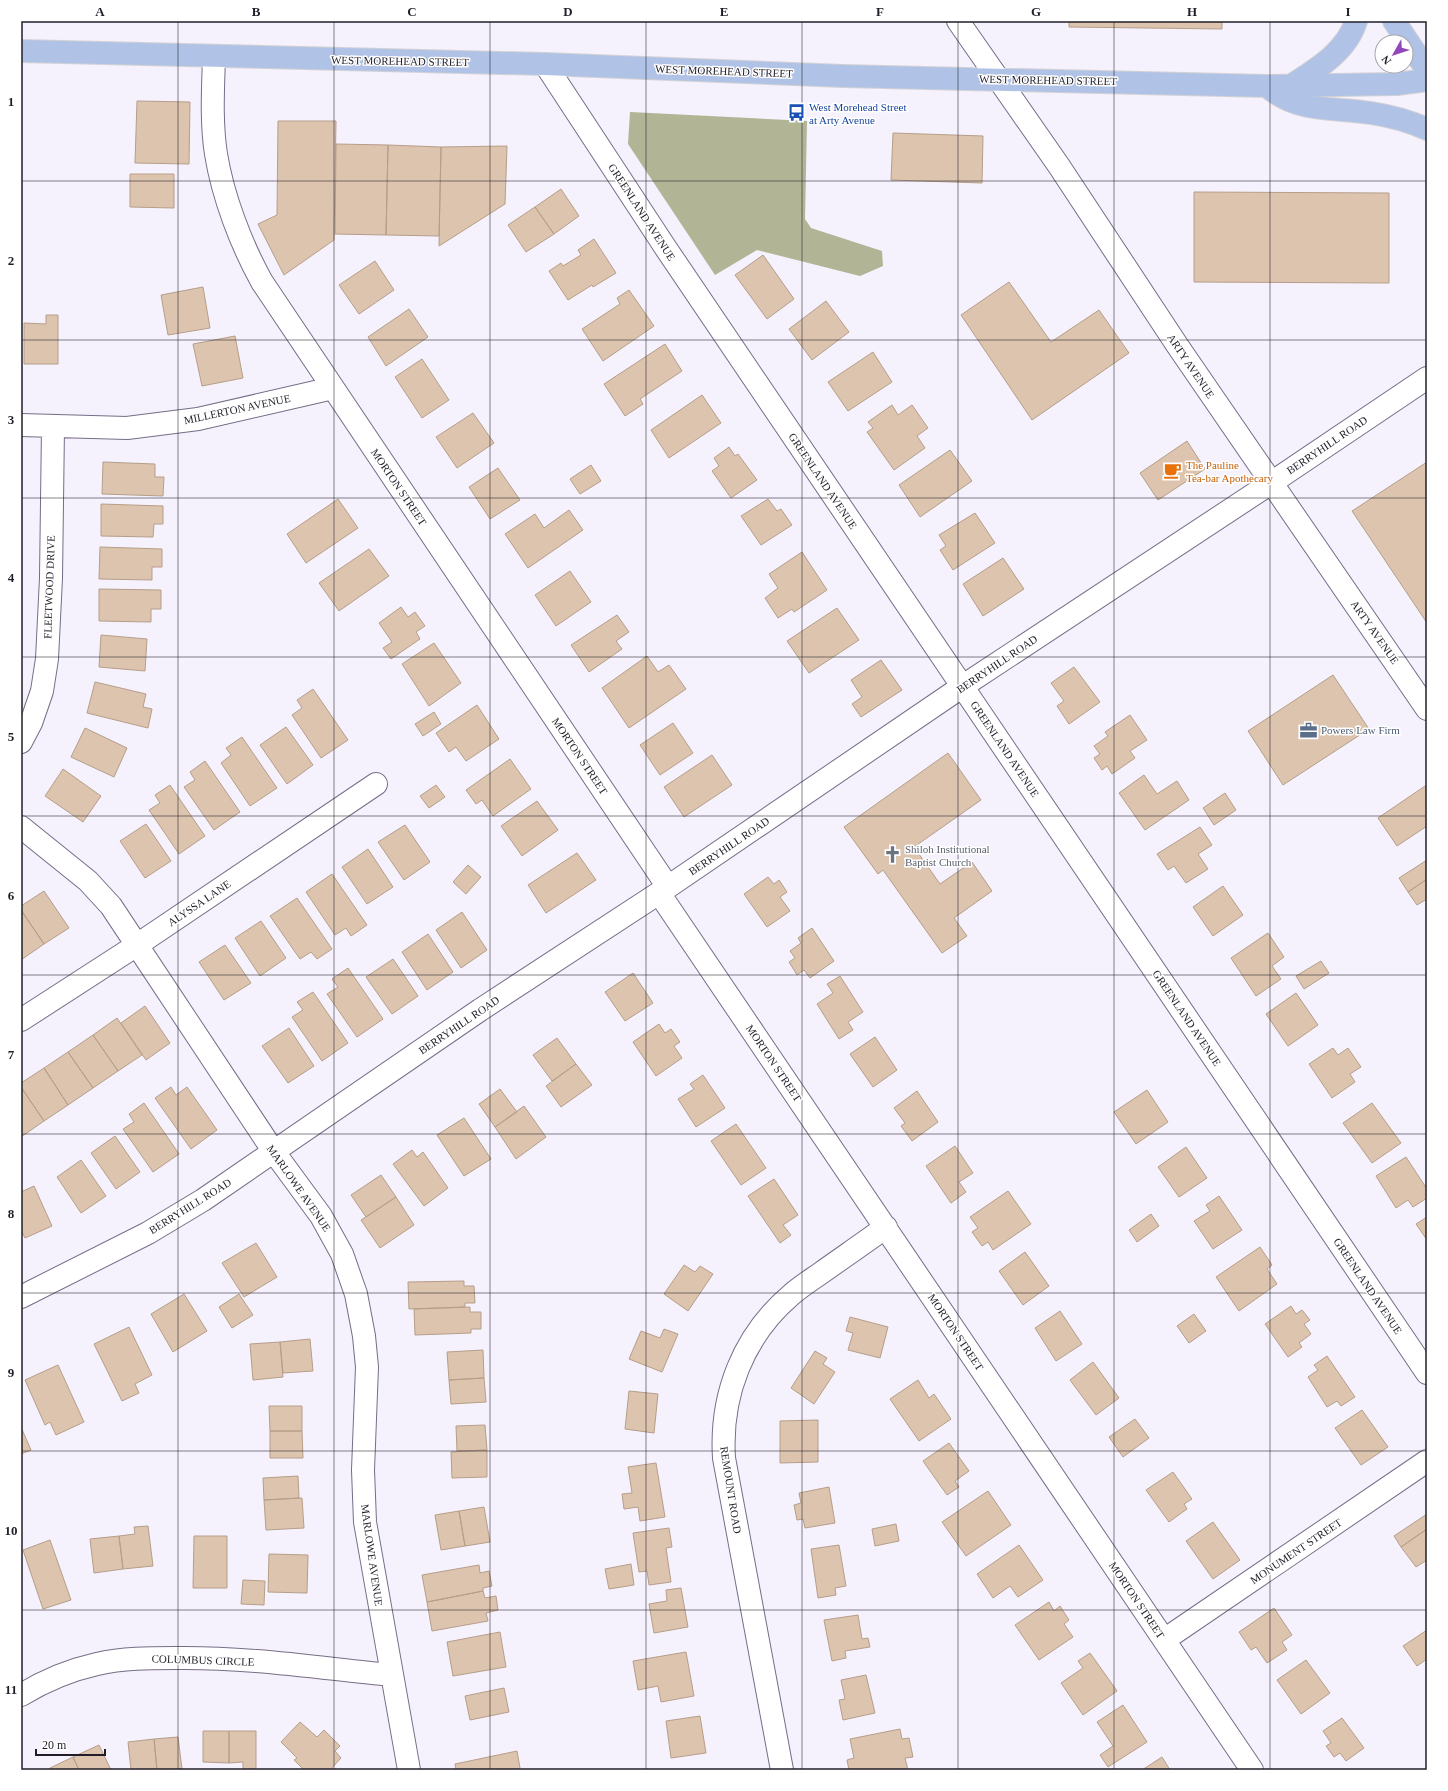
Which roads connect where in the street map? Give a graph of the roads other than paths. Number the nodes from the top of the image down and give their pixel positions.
1 (958, 21) edge
2 (1356, 21) edge
3 (1394, 21) edge
4 (21, 51) edge
5 (214, 56) junction
6 (545, 64) junction
7 (1427, 70) edge
8 (997, 79) junction
9 (1427, 80) edge
10 (1292, 85) junction
11 (1267, 86) junction
12 (1427, 129) edge
13 (1427, 378) edge
14 (333, 388) junction
15 (21, 425) edge
16 (54, 427) junction
17 (1271, 483) junction
18 (963, 686) junction
19 (1427, 709) edge
20 (21, 742) edge
21 (376, 784) dead end
22 (21, 827) edge
23 (663, 890) junction
24 (137, 945) junction
25 (21, 1020) edge
26 (274, 1152) junction
27 (886, 1228) junction
28 (21, 1297) edge
29 (1427, 1374) edge
30 (1427, 1461) edge
31 (1164, 1640) junction
32 (391, 1675) junction
33 (21, 1695) edge
34 (409, 1770) edge
35 (782, 1770) edge
36 (1252, 1770) edge

1 - 8 street, ARTY AVENUE
2 - 10 main road
3 - 7 main road
4 - 5 main road, WEST MOREHEAD STREET
5 - 6 main road, WEST MOREHEAD STREET
5 - 14 street, MORTON STREET
6 - 8 main road, WEST MOREHEAD STREET
6 - 18 street, GREENLAND AVENUE
8 - 11 main road, WEST MOREHEAD STREET
8 - 17 street, ARTY AVENUE
9 - 10 main road, WEST MOREHEAD STREET
10 - 11 main road, WEST MOREHEAD STREET
11 - 12 main road
13 - 17 street, BERRYHILL ROAD
14 - 16 street, MILLERTON AVENUE
14 - 23 street, MORTON STREET
15 - 16 street, MILLERTON AVENUE
16 - 20 street, FLEETWOOD DRIVE
17 - 18 street, BERRYHILL ROAD
17 - 19 street, ARTY AVENUE
18 - 23 street, BERRYHILL ROAD
18 - 29 street, GREENLAND AVENUE
21 - 24 street, ALYSSA LANE
22 - 24 street, MARLOWE AVENUE
23 - 26 street, BERRYHILL ROAD
23 - 27 street, MORTON STREET
24 - 25 street, ALYSSA LANE
24 - 26 street, MARLOWE AVENUE
26 - 28 street, BERRYHILL ROAD
26 - 32 street, MARLOWE AVENUE
27 - 31 street, MORTON STREET
27 - 35 street, REMOUNT ROAD
30 - 31 street, MONUMENT STREET
31 - 36 street, MORTON STREET
32 - 33 street, COLUMBUS CIRCLE
32 - 34 street, MARLOWE AVENUE

